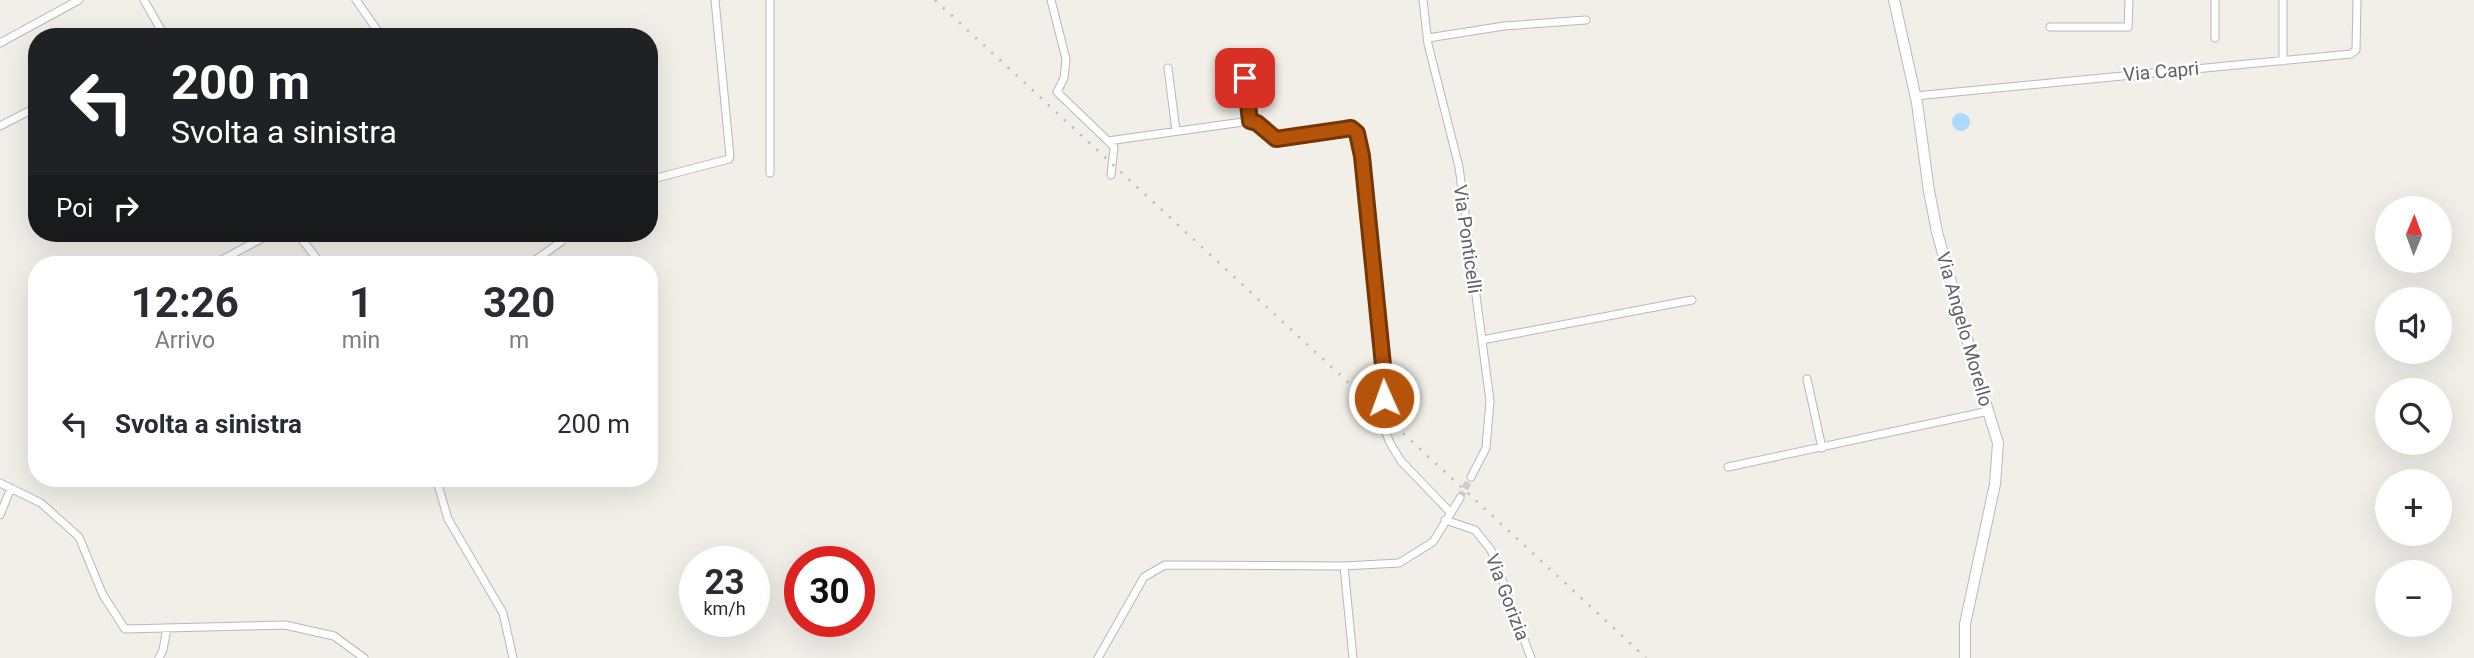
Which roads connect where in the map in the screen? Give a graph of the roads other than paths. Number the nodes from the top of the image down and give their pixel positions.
1 (79, 0) edge
2 (144, 0) edge
3 (356, 0) edge
4 (715, 0) edge
5 (770, 0) edge
6 (1051, 0) edge
7 (1423, 0) edge
8 (1894, 0) edge
9 (2129, 0) edge
10 (2215, 0) edge
11 (2283, 0) edge
12 (2357, 0) edge
13 (1586, 20) dead end
14 (2050, 27) dead end
15 (160, 28) edge
16 (376, 28) edge
17 (1428, 38) junction
18 (2215, 38) dead end
19 (0, 43) edge
20 (1242, 56) dead end
21 (2283, 61) junction
22 (1168, 68) dead end
23 (1915, 96) junction
24 (28, 112) edge
25 (1250, 121) junction
26 (0, 126) edge
27 (1176, 131) junction
28 (1108, 141) junction
29 (770, 173) dead end
30 (1111, 175) dead end
31 (658, 178) edge
32 (255, 242) edge
33 (304, 242) edge
34 (561, 242) edge
35 (229, 256) edge
36 (315, 256) edge
37 (541, 256) edge
38 (1692, 300) dead end
39 (1482, 340) junction
40 (1807, 379) dead end
41 (1989, 411) junction
42 (1822, 448) junction
43 (1728, 467) dead end
44 (1471, 477) tunnel mouth
45 (0, 483) edge
46 (439, 487) edge
47 (11, 488) junction
48 (1460, 498) tunnel mouth
49 (1450, 512) junction
50 (0, 515) edge
51 (1445, 520) junction
52 (1344, 566) junction
53 (167, 628) junction
54 (159, 658) edge
55 (364, 658) edge
56 (513, 658) edge
57 (1098, 658) edge
58 (1353, 658) edge
59 (1531, 658) edge
60 (1965, 658) edge

1 - 19 street
2 - 15 street
3 - 16 street
4 - 31 street
5 - 29 street
6 - 28 street
7 - 17 street, Via Ponticelli
8 - 23 street, Via Angelo Morello
9 - 14 street
10 - 18 street
11 - 21 street
12 - 21 street, Via Capri
13 - 17 street
17 - 39 street, Via Ponticelli
20 - 25 street
21 - 23 street, Via Capri
22 - 27 street
23 - 41 street, Via Angelo Morello
24 - 26 street
25 - 27 street
25 - 49 street
27 - 28 street
28 - 30 street
32 - 35 street
33 - 36 street
34 - 37 street
38 - 39 street
39 - 44 street, Via Ponticelli
40 - 42 street
41 - 42 street
41 - 60 street, Via Angelo Morello
42 - 43 street
45 - 47 street
46 - 56 street
47 - 50 street
47 - 53 street
48 - 49 street
49 - 51 street
51 - 52 street
51 - 59 street, Via Gorizia
52 - 57 street
52 - 58 street
53 - 54 street
53 - 55 street

